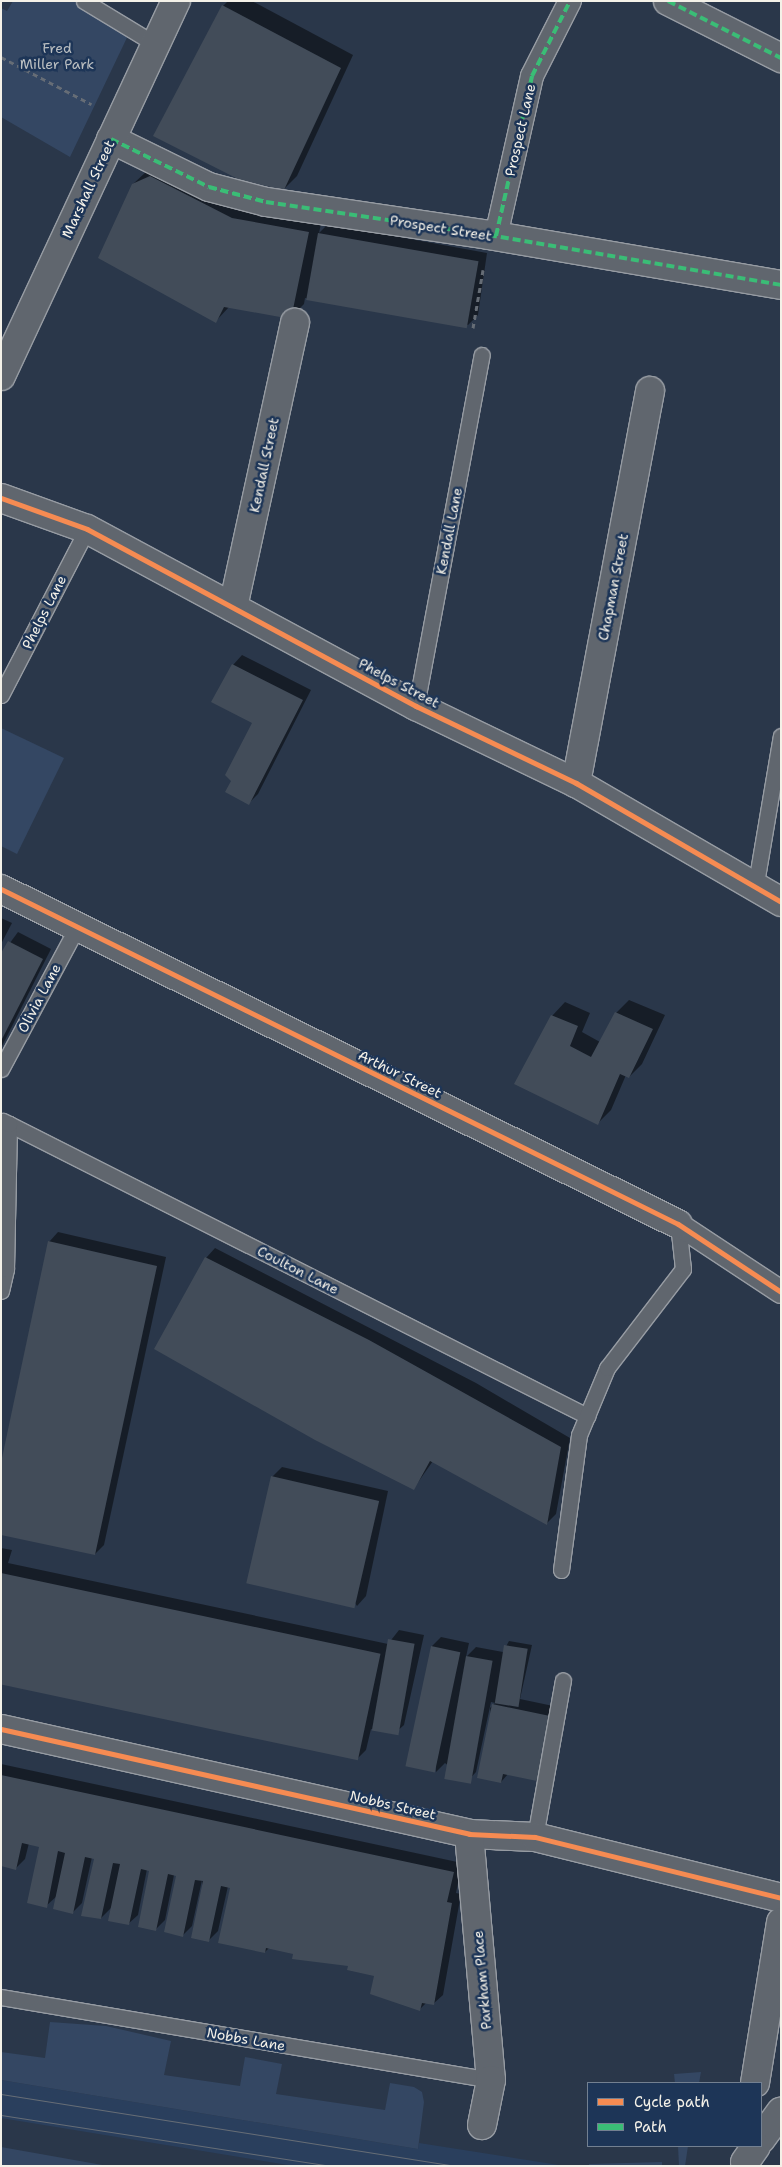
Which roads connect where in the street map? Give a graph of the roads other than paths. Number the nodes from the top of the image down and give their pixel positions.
1 (84, 1) edge
2 (176, 1) edge
3 (570, 1) edge
4 (668, 1) edge
5 (155, 44) junction
6 (781, 58) edge
7 (116, 129) junction
8 (492, 235) junction
9 (781, 285) edge
10 (295, 323) dead end
11 (482, 356) road end
12 (1, 376) edge
13 (650, 391) dead end
14 (1, 498) edge
15 (87, 529) junction
16 (233, 607) junction
17 (1, 695) edge
18 (416, 706) junction
19 (781, 736) edge
20 (576, 783) junction
21 (1, 889) edge
22 (755, 890) junction
23 (781, 902) edge
24 (77, 927) junction
25 (1, 1069) edge
26 (5, 1122) edge
27 (678, 1224) junction
28 (1, 1290) edge
29 (781, 1292) edge
30 (587, 1416) junction
31 (561, 1570) dead end
32 (563, 1680) dead end
33 (1, 1729) edge
34 (469, 1834) junction
35 (535, 1837) junction
36 (781, 1898) edge
37 (781, 1922) edge
38 (1, 1997) edge
39 (490, 2080) junction
40 (755, 2082) edge
41 (781, 2112) edge
42 (482, 2126) dead end
43 (762, 2138) edge

1 - 5 lane
2 - 5 main road, Marshall Street
3 - 8 street, Prospect Lane
4 - 6 main road
5 - 7 main road, Marshall Street
7 - 8 main road, Prospect Street
7 - 12 main road, Marshall Street
8 - 9 main road, Prospect Street
10 - 16 main road, Kendall Street
11 - 18 lane, Kendall Lane
13 - 20 main road, Chapman Street
14 - 15 main road, Phelps Street
15 - 16 main road, Phelps Street
15 - 17 lane, Phelps Lane
16 - 18 main road, Phelps Street
18 - 20 main road, Phelps Street
19 - 22 lane
20 - 22 main road, Phelps Street
21 - 24 main road, Arthur Street
22 - 23 main road, Phelps Street
24 - 25 lane, Olivia Lane
24 - 27 main road, Arthur Street
26 - 28 lane
26 - 30 lane, Coulton Lane
27 - 29 street, Arthur Street
27 - 30 lane
30 - 31 lane
32 - 35 lane
33 - 34 main road, Nobbs Street
34 - 35 main road, Nobbs Street
34 - 39 main road, Parkham Place
35 - 36 main road, Nobbs Street
37 - 40 main road
38 - 39 lane, Nobbs Lane
39 - 42 main road, Parkham Place
41 - 43 main road

